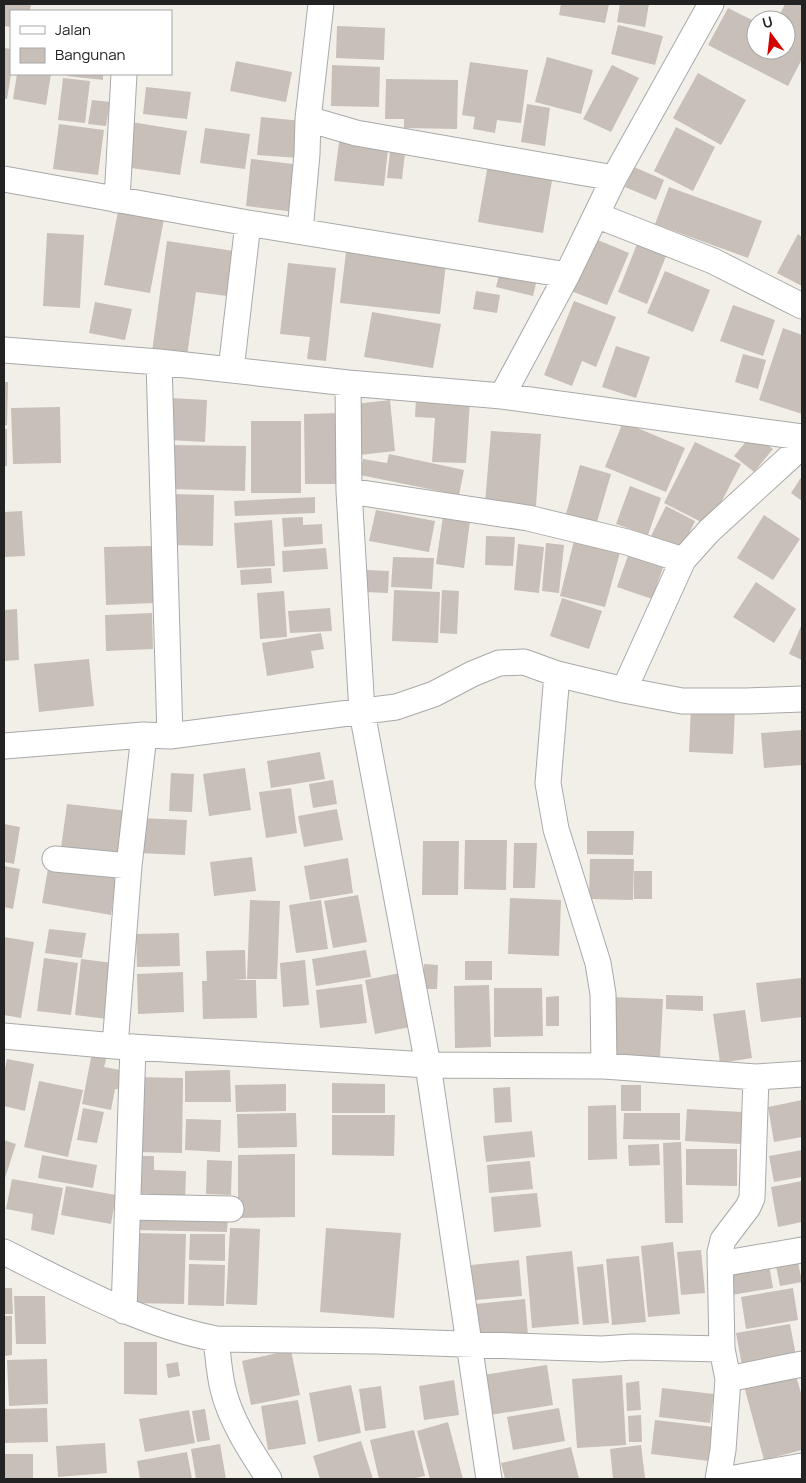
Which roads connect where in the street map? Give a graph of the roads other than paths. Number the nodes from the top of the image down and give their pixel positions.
1 (321, 4) edge
2 (711, 4) edge
3 (124, 75) edge
4 (308, 119) junction
5 (4, 178) edge
6 (614, 178) junction
7 (118, 200) junction
8 (596, 215) junction
9 (248, 223) junction
10 (300, 231) junction
11 (568, 274) junction
12 (802, 306) edge
13 (4, 350) edge
14 (159, 362) junction
15 (231, 370) junction
16 (348, 384) junction
17 (502, 396) junction
18 (802, 438) edge
19 (802, 446) edge
20 (349, 491) junction
21 (683, 560) junction
22 (557, 674) junction
23 (624, 690) junction
24 (802, 699) edge
25 (362, 712) junction
26 (144, 735) junction
27 (170, 736) junction
28 (4, 746) edge
29 (55, 859) dead end
30 (129, 866) junction
31 (4, 1036) edge
32 (124, 1046) junction
33 (428, 1065) junction
34 (604, 1066) junction
35 (802, 1074) edge
36 (756, 1076) junction
37 (128, 1207) junction
38 (231, 1209) dead end
39 (802, 1250) edge
40 (4, 1252) edge
41 (720, 1264) junction
42 (124, 1311) junction
43 (216, 1339) junction
44 (470, 1344) junction
45 (722, 1349) junction
46 (802, 1364) edge
47 (728, 1379) junction
48 (802, 1466) edge
49 (268, 1479) edge
50 (489, 1479) edge
51 (718, 1479) edge
52 (729, 1479) edge

1 - 4 street
2 - 6 street
3 - 7 street
4 - 6 street
4 - 10 street
5 - 7 street
6 - 8 street
7 - 9 street
8 - 11 street
8 - 12 street
9 - 10 street
9 - 15 street
10 - 11 street
11 - 17 street
13 - 14 street
14 - 15 street
14 - 27 street
15 - 16 street
16 - 17 street
16 - 20 street
17 - 18 street
19 - 21 street
20 - 21 street
20 - 25 street
21 - 23 street
22 - 23 street
22 - 25 street
22 - 34 street
23 - 24 street
25 - 27 street
25 - 33 street
26 - 27 street
26 - 28 street
26 - 30 street
29 - 30 street
30 - 32 street
31 - 32 street
32 - 33 street
32 - 37 street
33 - 34 street
33 - 44 street
34 - 36 street
35 - 36 street
36 - 41 street
37 - 38 street
37 - 42 street
39 - 41 street
40 - 42 street
41 - 45 street
42 - 43 street
43 - 44 street
43 - 49 street
44 - 45 street
44 - 50 street
45 - 47 street
46 - 47 street
47 - 51 street
48 - 52 street

